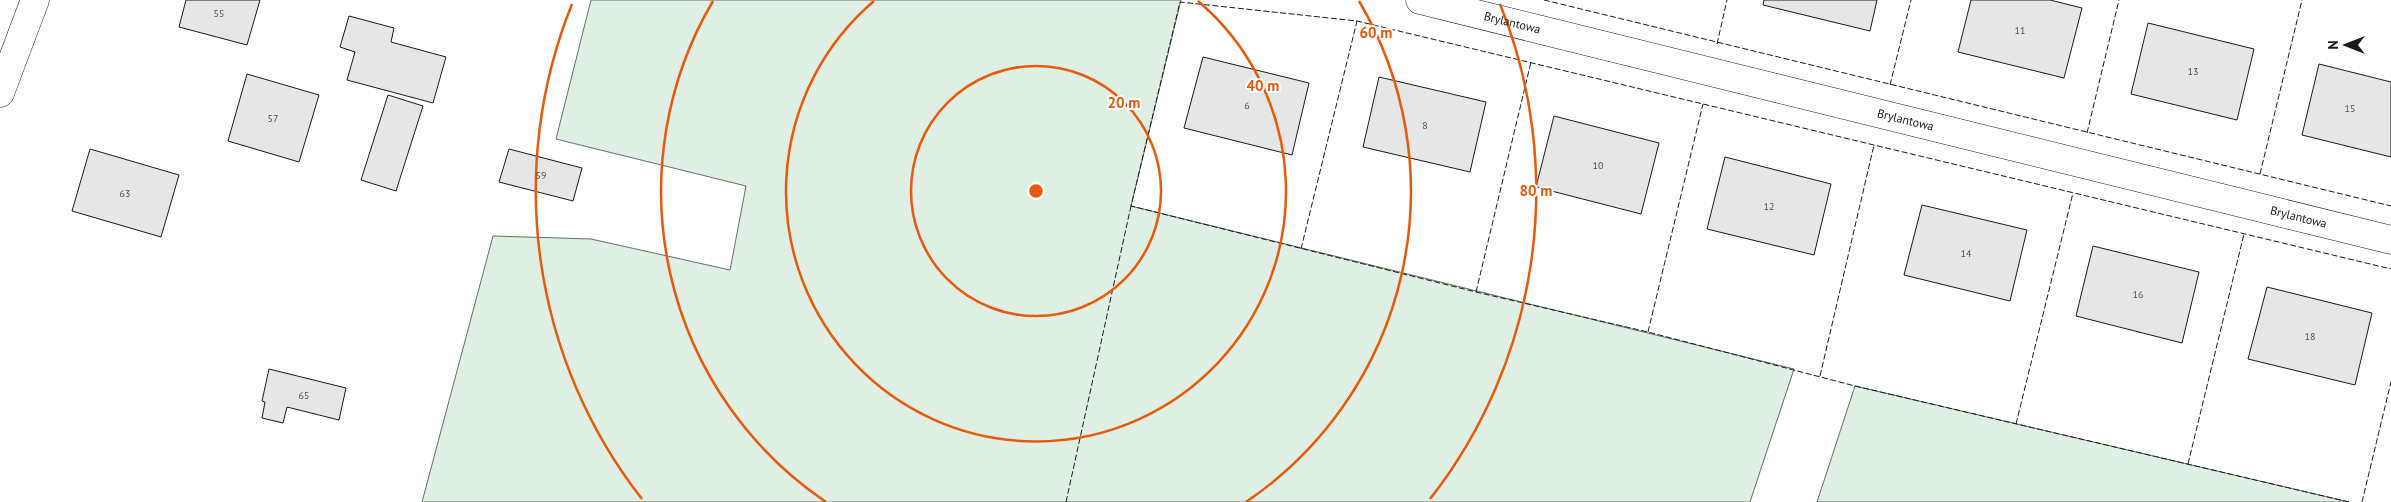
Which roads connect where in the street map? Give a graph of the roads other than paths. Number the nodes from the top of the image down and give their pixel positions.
1 (35, 0) edge
2 (1420, 0) edge
3 (0, 93) edge
4 (2391, 240) edge

1 - 3 street
2 - 4 street, Brylantowa

